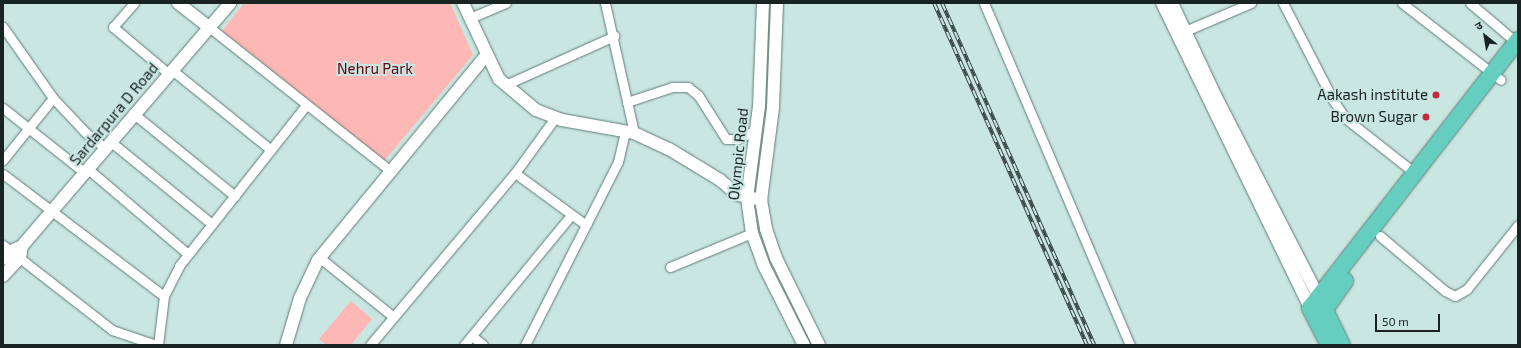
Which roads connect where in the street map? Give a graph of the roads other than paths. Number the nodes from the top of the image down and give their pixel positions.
1 (134, 3) edge
2 (178, 3) edge
3 (230, 3) edge
4 (463, 3) edge
5 (506, 3) edge
6 (605, 3) edge
7 (763, 3) edge
8 (777, 3) edge
9 (984, 3) edge
10 (1162, 3) edge
11 (1172, 3) edge
12 (1251, 3) edge
13 (1283, 3) edge
14 (1402, 3) edge
15 (1470, 3) edge
16 (470, 18) junction
17 (3, 27) edge
18 (209, 27) junction
19 (1185, 31) junction
20 (614, 36) junction
21 (1517, 41) edge
22 (488, 54) junction
23 (1518, 58) edge
24 (170, 72) junction
25 (1497, 77) junction
26 (505, 85) junction
27 (53, 98) junction
28 (628, 102) junction
29 (306, 105) junction
30 (3, 108) edge
31 (134, 114) junction
32 (555, 118) junction
33 (29, 128) junction
34 (754, 132) junction
35 (630, 133) junction
36 (108, 145) junction
37 (271, 150) junction
38 (3, 160) edge
39 (86, 171) junction
40 (392, 172) junction
41 (515, 173) junction
42 (3, 174) edge
43 (1416, 174) junction
44 (235, 196) junction
45 (747, 198) junction
46 (761, 200) junction
47 (51, 212) junction
48 (571, 215) junction
49 (212, 224) junction
50 (586, 225) junction
51 (1518, 225) edge
52 (752, 233) junction
53 (1380, 236) junction
54 (12, 252) edge
55 (188, 254) junction
56 (320, 258) junction
57 (670, 267) dead end
58 (3, 276) edge
59 (164, 296) junction
60 (1318, 309) junction
61 (390, 314) dead end
62 (472, 336) junction
63 (157, 345) edge
64 (286, 345) edge
65 (370, 345) edge
66 (464, 345) edge
67 (483, 345) edge
68 (525, 345) edge
69 (804, 345) edge
70 (819, 345) edge
71 (1130, 345) edge
72 (1329, 345) edge
73 (1342, 345) edge

1 - 24 street
2 - 18 street
3 - 18 street, Sardarpura D Road
4 - 16 street
5 - 16 street
6 - 20 street
7 - 34 street, Olympic Road
8 - 46 street, Olympic Road
9 - 71 street
10 - 60 street
11 - 19 street
12 - 19 street
13 - 43 street
14 - 25 street
15 - 21 street
16 - 22 street
17 - 27 street
18 - 24 street, Sardarpura D Road
18 - 29 street
19 - 60 street
20 - 26 street
20 - 28 street
21 - 25 highway
22 - 26 street
22 - 40 street
23 - 25 highway
24 - 31 street, Sardarpura D Road
24 - 37 street
25 - 43 highway
25 - 53 highway
26 - 32 street
27 - 33 street
27 - 36 street
28 - 34 street
28 - 35 street
29 - 37 street
29 - 40 street
30 - 33 street
31 - 36 street, Sardarpura D Road
31 - 44 street
32 - 35 street
32 - 41 street
33 - 38 street
33 - 39 street
34 - 45 street, Olympic Road
35 - 45 street
35 - 50 street
36 - 39 street, Sardarpura D Road
36 - 49 street
37 - 44 street
39 - 47 street, Sardarpura D Road
39 - 55 street
40 - 56 street
41 - 48 street
41 - 65 street
42 - 47 street
43 - 60 highway
44 - 49 street
45 - 46 street
45 - 52 street, Olympic Road
46 - 70 street, Olympic Road
47 - 54 street, Sardarpura D Road
47 - 59 street
48 - 50 street
48 - 62 street
49 - 55 street
50 - 68 street
51 - 53 street
52 - 57 street
52 - 69 street, Olympic Road
53 - 60 highway
54 - 58 street, Sardarpura D Road
54 - 63 street
55 - 59 street
56 - 61 street
56 - 64 street
59 - 63 street
60 - 72 highway
60 - 73 highway
62 - 66 street
62 - 67 street

